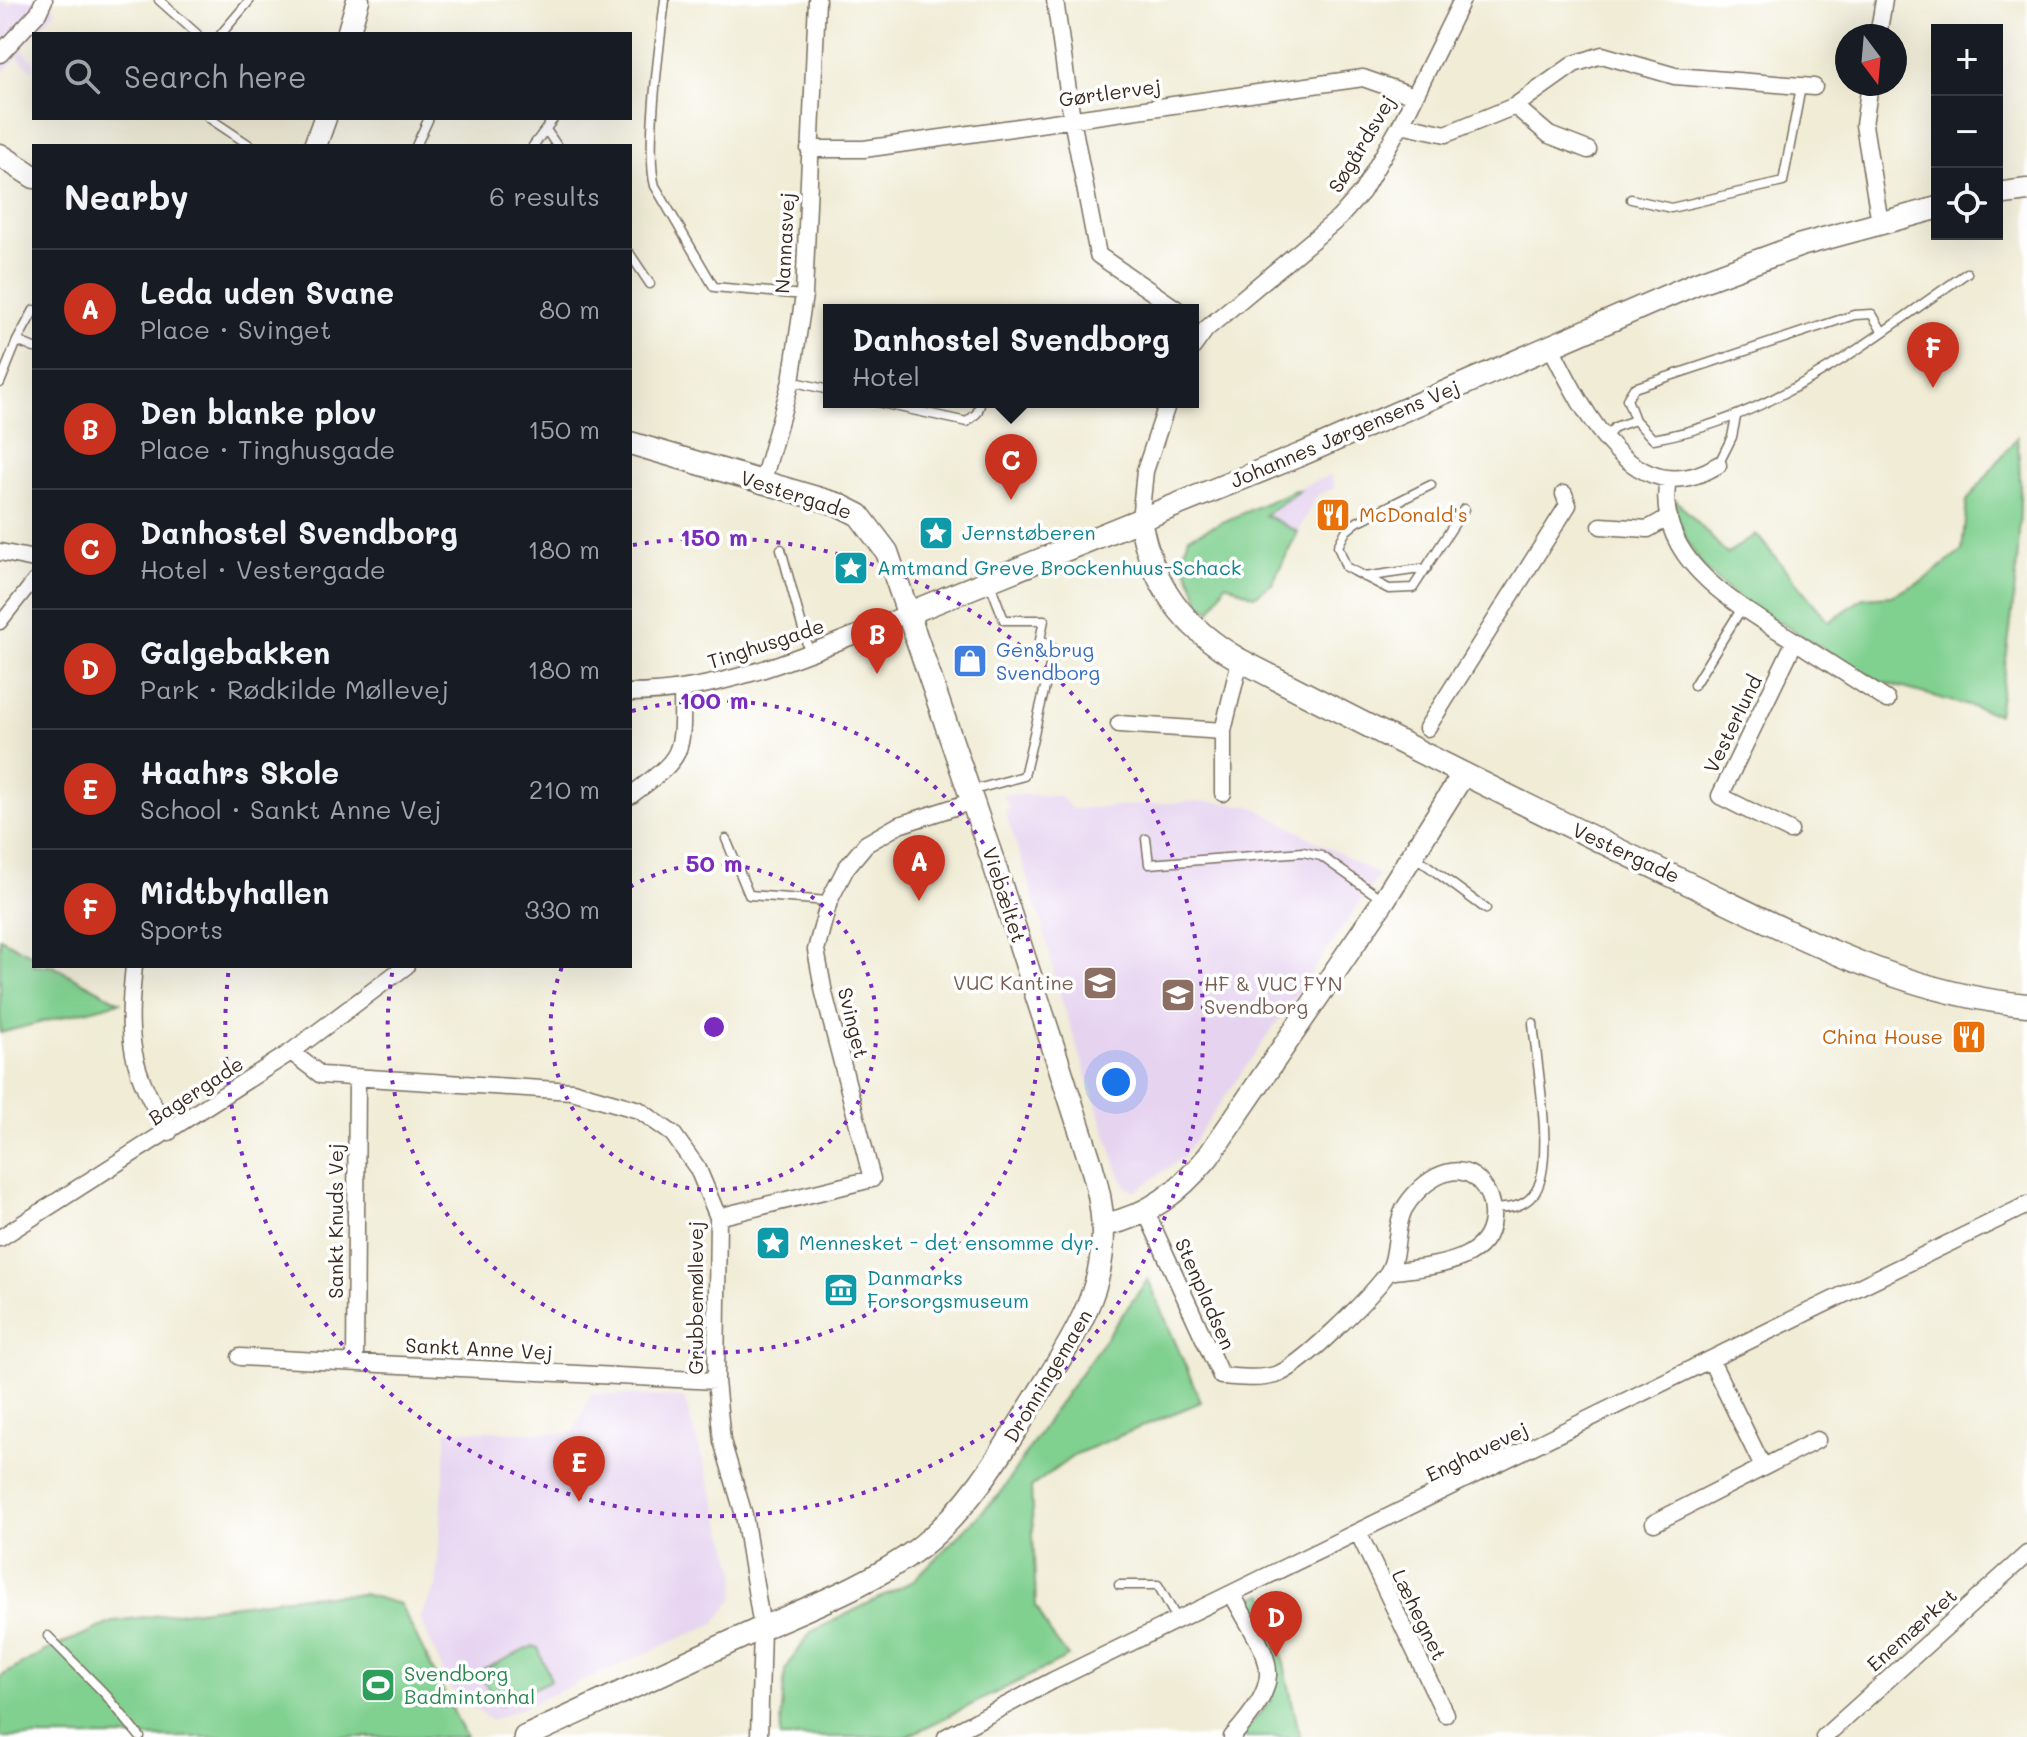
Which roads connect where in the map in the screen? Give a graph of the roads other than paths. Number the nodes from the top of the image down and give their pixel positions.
1 (44, 0) edge
2 (159, 0) edge
3 (250, 0) edge
4 (358, 0) edge
5 (665, 0) edge
6 (817, 0) edge
7 (1055, 0) edge
8 (1462, 0) edge
9 (1884, 0) edge
10 (1880, 24) edge
11 (195, 32) edge
12 (223, 32) edge
13 (349, 32) edge
14 (0, 54) edge
15 (1807, 87) joint
16 (1414, 96) junction
17 (1868, 96) edge
18 (1515, 106) junction
19 (1072, 119) junction
20 (211, 120) edge
21 (324, 120) edge
22 (428, 120) edge
23 (553, 120) edge
24 (1401, 124) junction
25 (547, 131) junction
26 (238, 143) edge
27 (317, 144) edge
28 (417, 144) edge
29 (535, 144) edge
30 (556, 144) edge
31 (809, 149) junction
32 (1588, 150) dead end
33 (0, 155) edge
34 (32, 176) edge
35 (2027, 190) edge
36 (2003, 193) edge
37 (1631, 199) dead end
38 (1931, 210) edge
39 (1880, 223) junction
40 (632, 257) edge
41 (1967, 273) dead end
42 (650, 284) dead end
43 (804, 295) junction
44 (1169, 304) edge
45 (32, 314) edge
46 (1199, 324) edge
47 (1882, 331) junction
48 (17, 341) junction
49 (1550, 345) junction
50 (32, 347) edge
51 (791, 381) junction
52 (0, 383) edge
53 (823, 389) edge
54 (903, 408) edge
55 (979, 408) edge
56 (1166, 408) edge
57 (1736, 417) junction
58 (1635, 420) junction
59 (1604, 438) junction
60 (632, 444) edge
61 (1718, 465) joint
62 (1668, 479) junction
63 (762, 484) junction
64 (1431, 485) dead end
65 (1564, 494) dead end
66 (1464, 509) dead end
67 (1669, 517) junction
68 (1140, 520) junction
69 (1601, 526) dead end
70 (781, 549) dead end
71 (0, 552) edge
72 (32, 559) edge
73 (1427, 568) junction
74 (1364, 577) junction
75 (989, 581) junction
76 (32, 583) edge
77 (1742, 608) junction
78 (909, 613) junction
79 (0, 623) edge
80 (1795, 641) junction
81 (809, 652) junction
82 (1240, 660) junction
83 (1694, 685) dead end
84 (682, 690) junction
85 (632, 693) edge
86 (1887, 700) dead end
87 (1119, 724) dead end
88 (1427, 728) dead end
89 (1223, 731) junction
90 (1462, 776) junction
91 (1223, 793) dead end
92 (632, 795) edge
93 (971, 796) junction
94 (1790, 831) dead end
95 (726, 839) dead end
96 (1146, 839) dead end
97 (1413, 855) junction
98 (1384, 900) junction
99 (829, 901) junction
100 (1486, 909) dead end
101 (134, 968) edge
102 (403, 968) edge
103 (2027, 1005) edge
104 (1533, 1023) dead end
105 (291, 1052) junction
106 (357, 1078) junction
107 (169, 1132) junction
108 (2027, 1205) edge
109 (1493, 1209) junction
110 (1146, 1212) junction
111 (718, 1217) junction
112 (1105, 1225) junction
113 (0, 1238) edge
114 (1389, 1272) junction
115 (240, 1357) dead end
116 (1711, 1361) junction
117 (355, 1363) junction
118 (716, 1381) junction
119 (1817, 1440) dead end
120 (1763, 1467) junction
121 (1654, 1523) dead end
122 (1358, 1532) junction
123 (2027, 1554) edge
124 (1119, 1585) dead end
125 (1232, 1594) junction
126 (1177, 1620) junction
127 (762, 1628) junction
128 (48, 1636) dead end
129 (1445, 1714) dead end
130 (140, 1737) edge
131 (525, 1737) edge
132 (759, 1737) edge
133 (946, 1737) edge
134 (1232, 1737) edge
135 (1824, 1737) edge

1 - 14 street
2 - 11 lane
3 - 12 lane
4 - 13 street
5 - 43 lane
6 - 31 street, Nannasvej
7 - 19 street
8 - 16 street, Søgårdsvej
9 - 10 street
15 - 18 street
15 - 37 lane
16 - 19 street, Gørtlervej
16 - 24 street, Søgårdsvej
17 - 39 street
18 - 24 street
18 - 32 street
19 - 31 street, Gørtlervej
19 - 44 street
20 - 26 lane
21 - 27 street
22 - 28 lane
23 - 25 lane
24 - 46 street, Søgårdsvej
25 - 29 lane
25 - 30 lane
31 - 43 street, Nannasvej
33 - 34 street
35 - 36 street
38 - 39 street, Johannes Jørgensens Vej
39 - 49 street, Johannes Jørgensens Vej
40 - 42 lane
41 - 47 lane
43 - 51 street, Nannasvej
45 - 48 lane
47 - 57 lane
47 - 58 lane
48 - 50 lane
48 - 52 lane
49 - 59 street
49 - 68 street, Johannes Jørgensens Vej
51 - 53 lane
51 - 63 street, Nannasvej
54 - 55 lane
56 - 68 street
57 - 58 lane
57 - 61 lane
58 - 59 lane
59 - 62 street
60 - 63 street, Vestergade
61 - 62 street
62 - 67 street
63 - 78 street, Vestergade
64 - 74 lane
65 - 88 street
66 - 73 lane
67 - 69 street
67 - 77 street
68 - 75 street
68 - 82 street, Vestergade
70 - 81 lane
71 - 72 street
73 - 74 lane
73 - 74 lane
75 - 78 street
75 - 93 lane
76 - 79 street
77 - 80 street
77 - 83 lane
78 - 81 street, Tinghusgade
78 - 93 street, Viebæltet
80 - 86 street
80 - 94 street, Vesterlund
81 - 84 street, Tinghusgade
82 - 89 street
82 - 90 street, Vestergade
84 - 85 street, Tinghusgade
84 - 92 street
87 - 89 street
89 - 91 street
90 - 97 street
90 - 103 street, Vestergade
93 - 99 street, Svinget
93 - 112 street, Viebæltet
95 - 99 lane
96 - 98 lane
97 - 98 street
97 - 100 lane
98 - 110 street
99 - 111 street, Svinget
101 - 107 street
102 - 105 street, Bagergade
104 - 109 lane
105 - 106 street, Grubbemøllevej
105 - 107 street, Bagergade
106 - 111 street, Grubbemøllevej
106 - 117 street, Sankt Knuds Vej
107 - 113 street, Bagergade
108 - 116 street, Enghavevej
109 - 114 street
109 - 114 street
110 - 112 street
110 - 114 street, Stenpladsen
111 - 118 street, Grubbemøllevej
112 - 127 street, Dronningemaen
115 - 117 street, Sankt Anne Vej
116 - 120 street
116 - 122 street, Enghavevej
117 - 118 street, Sankt Anne Vej
118 - 127 street, Grubbemøllevej
119 - 120 street
120 - 121 street
122 - 125 street, Enghavevej
122 - 129 street, Læhegnet
123 - 135 street, Enemærket
124 - 126 lane
125 - 126 street, Enghavevej
125 - 134 street
126 - 133 street, Enghavevej
127 - 131 street, Dronningemaen
127 - 132 street, Grubbemøllevej
128 - 130 lane

